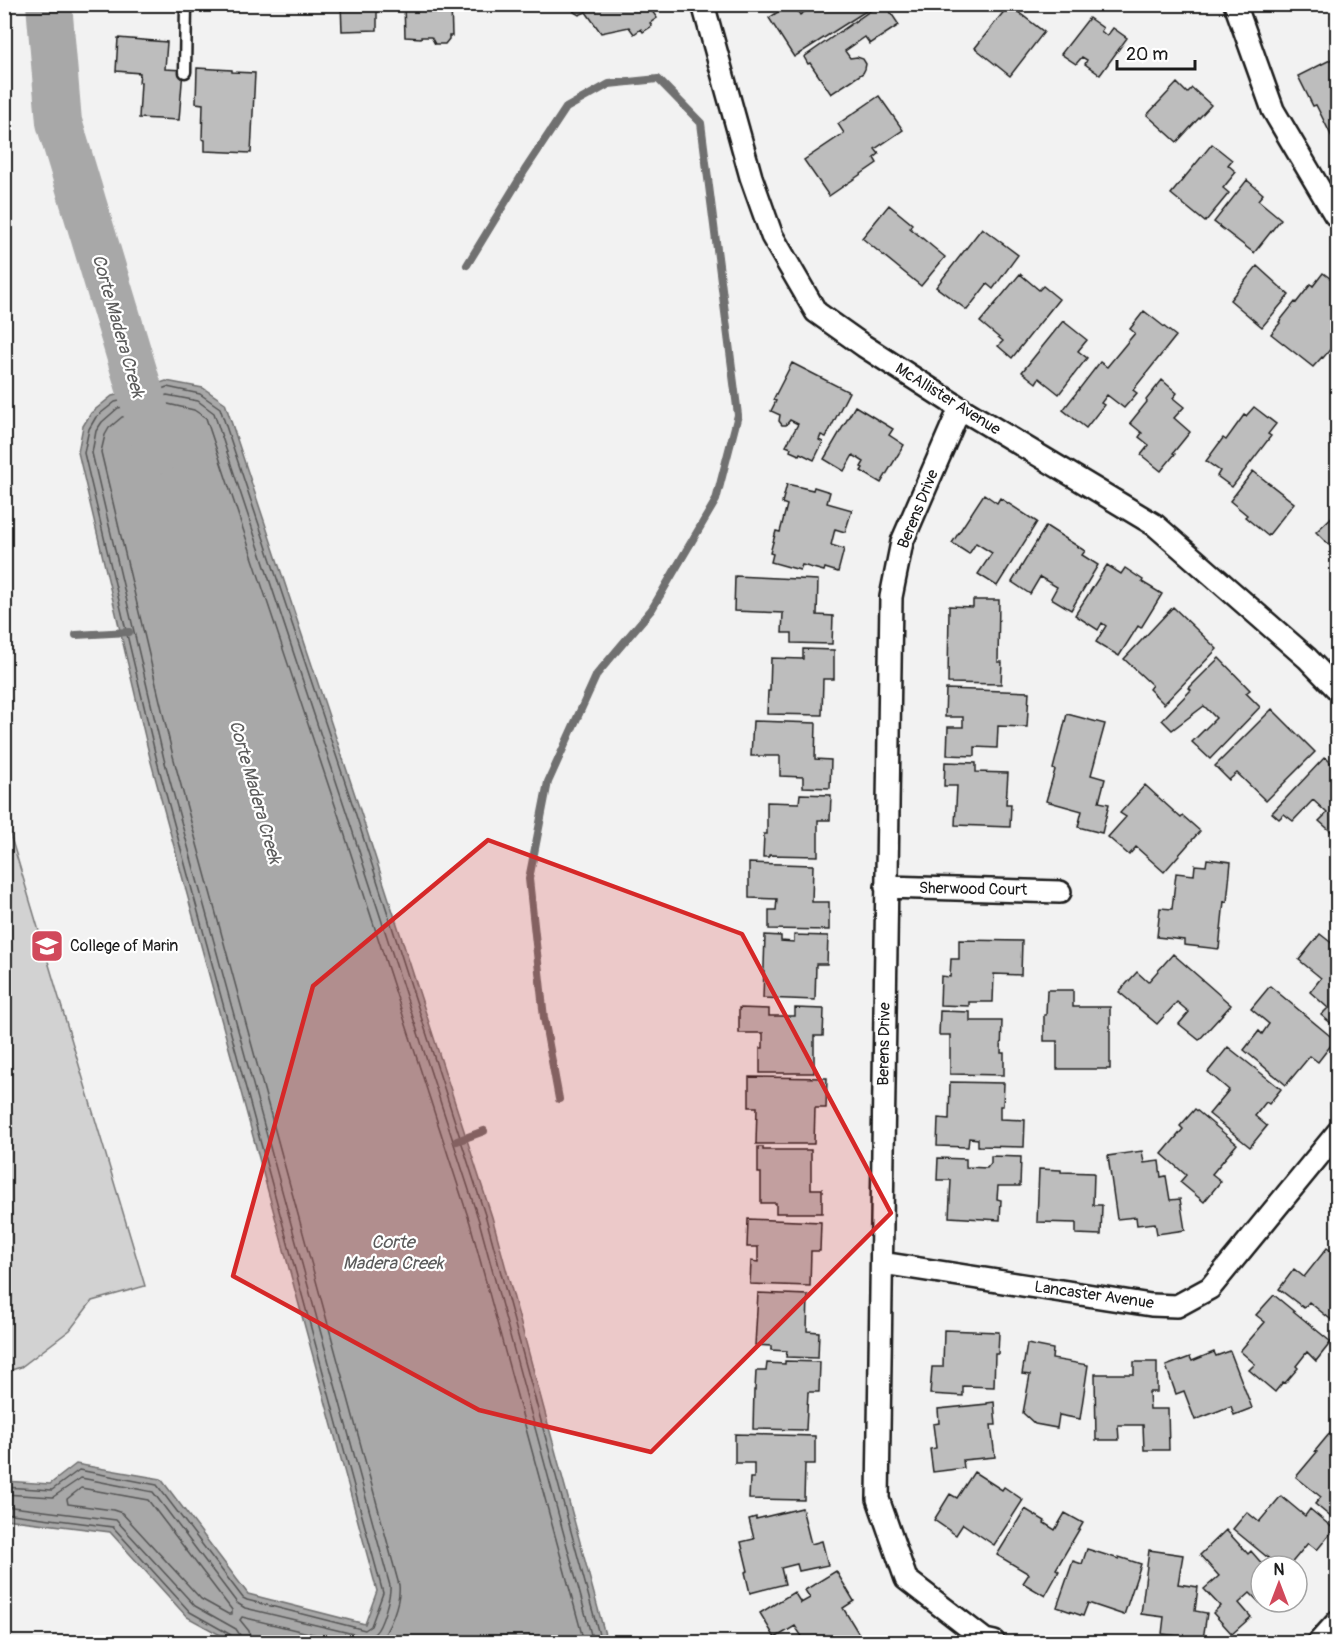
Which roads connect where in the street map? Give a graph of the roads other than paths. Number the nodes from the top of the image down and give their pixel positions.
1 (186, 4) edge
2 (703, 4) edge
3 (1235, 4) edge
4 (185, 72) dead end
5 (1338, 216) edge
6 (960, 408) junction
7 (1338, 690) edge
8 (886, 887) junction
9 (1060, 891) dead end
10 (1338, 1132) edge
11 (882, 1263) junction
12 (1338, 1621) edge
13 (994, 1642) edge
14 (1319, 1642) edge

1 - 4 lane
2 - 6 street, McAllister Avenue
3 - 5 street
6 - 7 street, McAllister Avenue
6 - 8 street, Berens Drive
8 - 9 street, Sherwood Court
8 - 11 street, Berens Drive
10 - 11 street, Lancaster Avenue
11 - 13 street, Berens Drive
12 - 14 street

